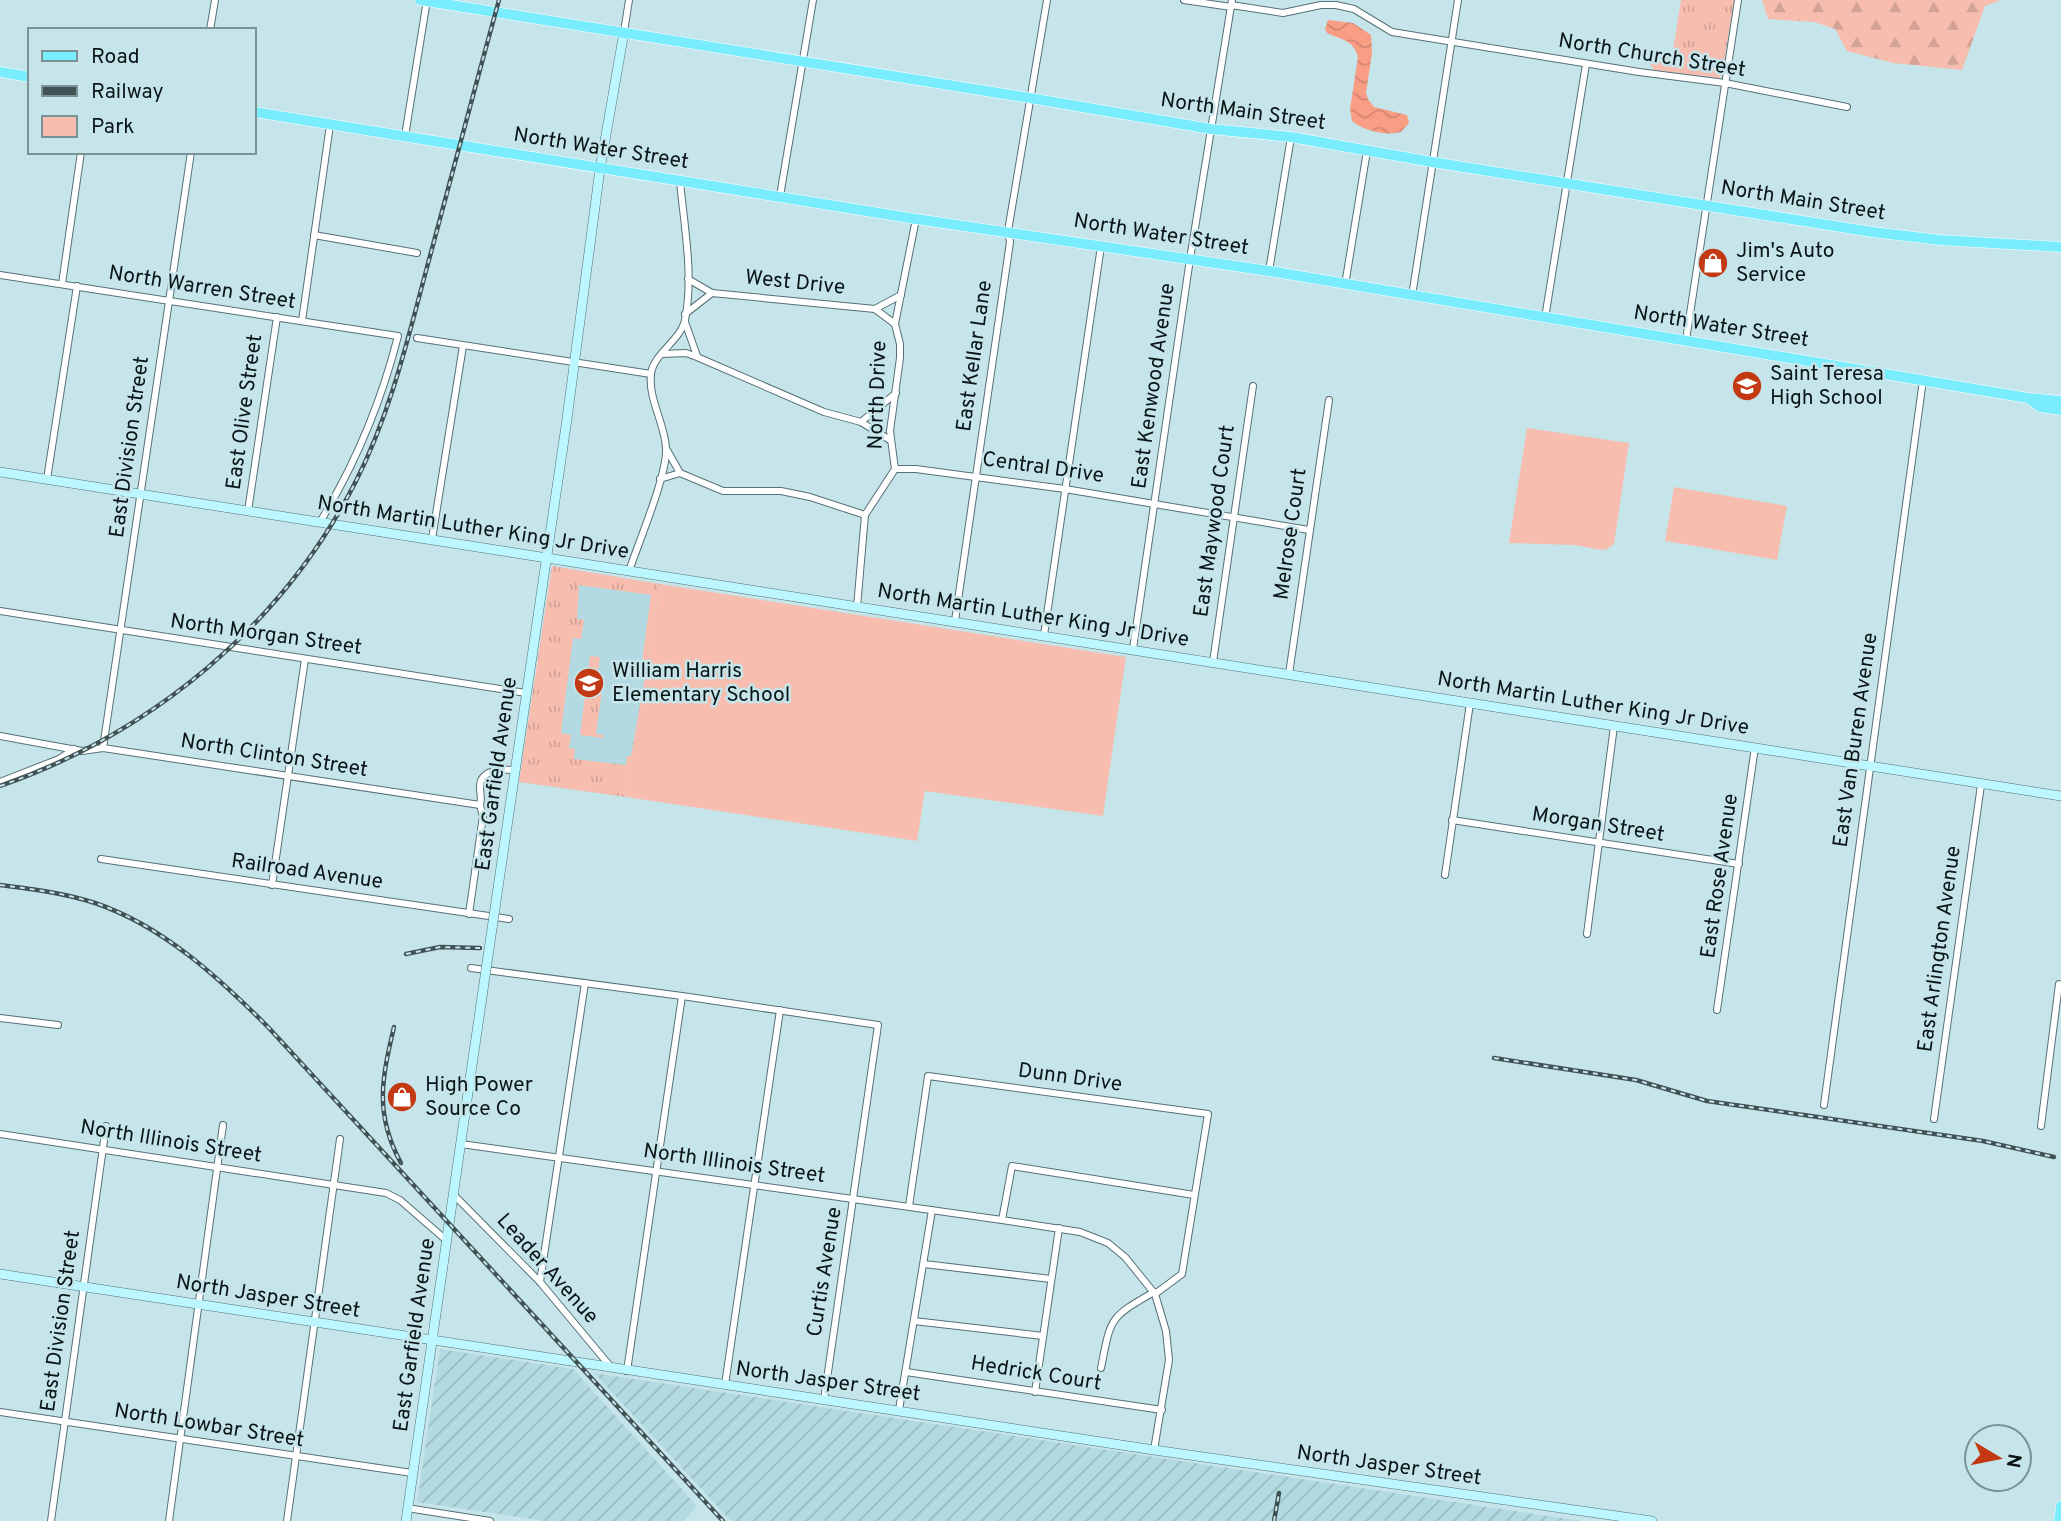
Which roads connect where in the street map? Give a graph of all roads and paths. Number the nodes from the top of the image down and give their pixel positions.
1 (215, 0) edge
2 (425, 0) edge
3 (629, 0) edge
4 (813, 0) edge
5 (1047, 0) edge
6 (1184, 0) edge
7 (1458, 0) edge
8 (1738, 0) edge
9 (1231, 4) edge
10 (210, 28) edge
11 (624, 32) junction
12 (1451, 41) junction
13 (803, 62) junction
14 (1587, 64) junction
15 (0, 72) edge
16 (28, 77) edge
17 (1725, 83) junction
18 (1030, 98) junction
19 (1847, 107) dead end
20 (256, 113) edge
21 (330, 125) junction
22 (1211, 129) junction
23 (405, 136) junction
24 (1291, 137) junction
25 (1367, 151) junction
26 (81, 154) edge
27 (191, 154) edge
28 (1432, 162) junction
29 (600, 170) junction
30 (680, 181) junction
31 (1567, 182) junction
32 (780, 196) junction
33 (1706, 205) junction
34 (916, 219) junction
35 (1008, 231) junction
36 (314, 235) junction
37 (1101, 246) junction
38 (2061, 247) edge
39 (417, 253) dead end
40 (1190, 259) junction
41 (1269, 271) junction
42 (0, 275) edge
43 (688, 279) junction
44 (62, 284) junction
45 (1345, 285) junction
46 (77, 286) junction
47 (712, 293) junction
48 (901, 295) junction
49 (1412, 296) junction
50 (169, 299) junction
51 (875, 309) junction
52 (685, 314) junction
53 (277, 317) junction
54 (1545, 318) junction
55 (302, 321) junction
56 (685, 322) junction
57 (895, 324) junction
58 (417, 338) dead end
59 (1686, 340) junction
60 (463, 346) junction
61 (662, 354) junction
62 (697, 357) junction
63 (573, 361) junction
64 (651, 373) junction
65 (1923, 380) junction
66 (1253, 386) dead end
67 (896, 393) junction
68 (2028, 398) junction
69 (1329, 400) dead end
70 (2061, 401) edge
71 (2061, 410) edge
72 (861, 422) junction
73 (890, 440) junction
74 (667, 449) junction
75 (895, 469) junction
76 (0, 472) edge
77 (680, 473) junction
78 (975, 476) junction
79 (47, 479) junction
80 (660, 479) junction
81 (1065, 489) junction
82 (140, 494) junction
83 (1155, 503) junction
84 (248, 511) junction
85 (865, 515) junction
86 (1233, 518) junction
87 (320, 522) junction
88 (1309, 530) junction
89 (432, 539) junction
90 (547, 558) junction
91 (629, 571) junction
92 (857, 607) junction
93 (0, 611) edge
94 (955, 621) junction
95 (121, 631) junction
96 (1044, 635) junction
97 (1133, 649) junction
98 (305, 659) junction
99 (1213, 662) junction
100 (1289, 674) junction
101 (526, 693) junction
102 (1470, 703) junction
103 (1614, 726) junction
104 (0, 736) edge
105 (1755, 747) junction
106 (103, 748) junction
107 (74, 749) junction
108 (1870, 767) junction
109 (515, 770) junction
110 (288, 775) junction
111 (0, 782) edge
112 (1981, 785) junction
113 (2061, 796) edge
114 (480, 805) junction
115 (1452, 820) junction
116 (1598, 844) junction
117 (101, 859) dead end
118 (1739, 864) junction
119 (1446, 876) dead end
120 (272, 885) junction
121 (469, 914) junction
122 (509, 919) dead end
123 (1587, 934) dead end
124 (471, 968) dead end
125 (585, 983) junction
126 (2061, 985) edge
127 (682, 996) junction
128 (780, 1010) junction
129 (1717, 1010) dead end
130 (0, 1017) edge
131 (58, 1025) dead end
132 (1824, 1105) dead end
133 (1934, 1119) dead end
134 (223, 1125) dead end
135 (106, 1126) dead end
136 (2041, 1126) dead end
137 (0, 1134) edge
138 (340, 1139) dead end
139 (461, 1144) junction
140 (103, 1149) junction
141 (559, 1157) junction
142 (218, 1167) junction
143 (656, 1171) junction
144 (333, 1184) junction
145 (755, 1184) junction
146 (453, 1194) junction
147 (1195, 1195) junction
148 (854, 1199) junction
149 (909, 1206) junction
150 (932, 1210) junction
151 (1002, 1220) junction
152 (1059, 1228) junction
153 (446, 1240) junction
154 (924, 1264) junction
155 (0, 1273) edge
156 (1051, 1279) junction
157 (540, 1282) junction
158 (84, 1286) junction
159 (1155, 1293) junction
160 (200, 1304) junction
161 (315, 1321) junction
162 (914, 1321) junction
163 (1043, 1336) junction
164 (431, 1340) junction
165 (612, 1368) junction
166 (1101, 1368) dead end
167 (627, 1371) junction
168 (906, 1372) junction
169 (725, 1384) junction
170 (1035, 1392) junction
171 (824, 1400) junction
172 (900, 1410) junction
173 (1161, 1410) junction
174 (0, 1412) edge
175 (65, 1422) junction
176 (180, 1440) junction
177 (1154, 1450) junction
178 (295, 1457) junction
179 (412, 1473) junction
180 (2061, 1506) edge
181 (407, 1508) junction
182 (51, 1521) edge
183 (169, 1521) edge
184 (287, 1521) edge
185 (406, 1521) edge
186 (490, 1521) edge
187 (1651, 1521) edge
188 (2059, 1521) edge

1 - 10 street
2 - 11 main road, North Main Street
2 - 23 street
3 - 11 street
4 - 13 street
5 - 18 street, East Kellar Lane
6 - 9 street
7 - 12 street
8 - 17 street
9 - 12 street, North Church Street
9 - 22 street, East Kenwood Avenue
11 - 13 main road, North Main Street
11 - 29 street, East Garfield Avenue
12 - 14 street, North Church Street
12 - 28 street
13 - 18 main road, North Main Street
13 - 32 street
14 - 17 street, North Church Street
14 - 31 street
15 - 16 main road
17 - 19 street, North Church Street
17 - 33 street
18 - 22 main road, North Main Street
18 - 35 street, East Kellar Lane
20 - 21 main road, North Water Street
21 - 23 main road, North Water Street
21 - 36 street
22 - 24 main road, North Main Street
22 - 40 street, East Kenwood Avenue
23 - 29 main road, North Water Street
24 - 25 main road, North Main Street
24 - 41 street
25 - 28 main road, North Main Street
25 - 45 street
26 - 44 street
27 - 50 street, East Division Street
28 - 31 main road, North Main Street
28 - 49 street
29 - 30 main road, North Water Street
29 - 63 street, East Garfield Avenue
30 - 32 main road, North Water Street
30 - 43 street
31 - 33 main road, North Main Street
31 - 54 street
32 - 34 main road, North Water Street
33 - 38 main road, North Main Street
33 - 59 street
34 - 35 main road, North Water Street
34 - 48 street, North Drive
35 - 37 main road, North Water Street
35 - 78 street, East Kellar Lane
36 - 39 street
36 - 55 street
37 - 40 main road, North Water Street
37 - 81 street
40 - 41 main road, North Water Street
40 - 83 street, East Kenwood Avenue
41 - 45 main road, North Water Street
42 - 44 street, North Warren Street
43 - 47 street, West Drive
43 - 52 street
44 - 46 street, North Warren Street
45 - 49 main road, North Water Street
46 - 50 street, North Warren Street
46 - 79 street
47 - 51 street, West Drive
47 - 52 street
48 - 51 street
48 - 57 street, North Drive
49 - 54 main road, North Water Street
50 - 53 street, North Warren Street
50 - 82 street, East Division Street
51 - 57 street
52 - 56 street
53 - 55 street, North Warren Street
53 - 84 street, East Olive Street
54 - 59 main road, North Water Street
55 - 87 street, North Warren Street
56 - 61 street
56 - 62 street
57 - 67 street, North Drive
58 - 60 street
59 - 65 main road, North Water Street
60 - 63 street
60 - 89 street
61 - 62 street
61 - 64 street
62 - 72 street
63 - 64 street
63 - 90 street, East Garfield Avenue
64 - 74 street
65 - 68 main road, North Water Street
65 - 108 street, East Van Buren Avenue
66 - 86 street, East Maywood Court
67 - 72 street
67 - 73 street, North Drive
68 - 70 main road, North Water Street
68 - 71 main road
69 - 88 street, Melrose Court
72 - 73 street
73 - 75 street, North Drive
74 - 77 street
74 - 80 street
75 - 78 street, Central Drive
75 - 85 street, North Drive
76 - 79 street, North Martin Luther King Jr Drive
77 - 80 street
77 - 85 street
78 - 81 street, Central Drive
78 - 94 street, East Kellar Lane
79 - 82 street, North Martin Luther King Jr Drive
80 - 91 street
81 - 83 street, Central Drive
81 - 96 street
82 - 84 street, North Martin Luther King Jr Drive
82 - 95 street, East Division Street
83 - 86 street, Central Drive
83 - 97 street, East Kenwood Avenue
84 - 87 street, North Martin Luther King Jr Drive
85 - 92 street, North Drive
86 - 88 street, Central Drive
86 - 99 street, East Maywood Court
87 - 89 street, North Martin Luther King Jr Drive
88 - 100 street, Melrose Court
89 - 90 street, North Martin Luther King Jr Drive
90 - 91 street, North Martin Luther King Jr Drive
90 - 101 street, East Garfield Avenue
91 - 92 street, North Martin Luther King Jr Drive
92 - 94 street, North Martin Luther King Jr Drive
93 - 95 street, North Morgan Street
94 - 96 street, North Martin Luther King Jr Drive
95 - 98 street, North Morgan Street
95 - 106 street, East Division Street
96 - 97 street, North Martin Luther King Jr Drive
97 - 99 street, North Martin Luther King Jr Drive
98 - 101 street, North Morgan Street
98 - 110 street
99 - 100 street, North Martin Luther King Jr Drive
100 - 102 street, North Martin Luther King Jr Drive
101 - 109 street, East Garfield Avenue
102 - 103 street, North Martin Luther King Jr Drive
102 - 115 street
103 - 105 street, North Martin Luther King Jr Drive
103 - 116 street
104 - 107 street, North Clinton Street
105 - 108 street, North Martin Luther King Jr Drive
105 - 118 street, East Rose Avenue
106 - 107 street, North Clinton Street
106 - 110 street, North Clinton Street
107 - 111 street
108 - 112 street, North Martin Luther King Jr Drive
108 - 132 street, East Van Buren Avenue
109 - 114 street
109 - 139 street, East Garfield Avenue, bridge
110 - 114 street, North Clinton Street
110 - 120 street
112 - 113 street, North Martin Luther King Jr Drive
112 - 133 street, East Arlington Avenue
114 - 121 street
115 - 116 street, Morgan Street
115 - 119 street
116 - 118 street, Morgan Street
116 - 123 street
117 - 120 street, Railroad Avenue
118 - 129 street, East Rose Avenue
120 - 121 street, Railroad Avenue
121 - 122 street, Railroad Avenue
124 - 125 street
125 - 127 street
125 - 141 street
126 - 136 street
127 - 128 street
127 - 143 street
128 - 145 street
128 - 148 street, Curtis Avenue
130 - 131 street
134 - 142 street
135 - 140 street, East Division Street
137 - 140 street, North Illinois Street
138 - 144 street
139 - 141 street, North Illinois Street
139 - 146 street, East Garfield Avenue
140 - 142 street, North Illinois Street
140 - 158 street, East Division Street
141 - 143 street, North Illinois Street
141 - 157 street
142 - 144 street, North Illinois Street
142 - 160 street
143 - 145 street, North Illinois Street
143 - 167 street
144 - 153 street, North Illinois Street
144 - 161 street
145 - 148 street, North Illinois Street
145 - 169 street
146 - 153 street, East Garfield Avenue
146 - 157 street, Leader Avenue
147 - 149 street, Dunn Drive
147 - 151 street
147 - 159 street
148 - 149 street, North Illinois Street
148 - 171 street, Curtis Avenue
149 - 150 street, North Illinois Street
150 - 151 street, North Illinois Street
150 - 154 street
151 - 152 street, North Illinois Street
152 - 156 street
152 - 159 street, North Illinois Street
153 - 164 street, East Garfield Avenue
154 - 156 street
154 - 162 street
155 - 158 street, North Jasper Street
156 - 163 street
157 - 165 street, Leader Avenue
158 - 160 street, North Jasper Street
158 - 175 street, East Division Street
159 - 166 street
159 - 173 street
160 - 161 street, North Jasper Street
160 - 176 street
161 - 164 street, North Jasper Street
161 - 178 street
162 - 163 street
162 - 168 street
163 - 170 street
164 - 165 street, North Jasper Street
164 - 179 street, East Garfield Avenue
165 - 167 street, North Jasper Street
167 - 169 street, North Jasper Street
168 - 170 street, Hedrick Court
168 - 172 street
169 - 171 street, North Jasper Street
170 - 173 street, Hedrick Court
171 - 172 street, North Jasper Street
172 - 177 street, North Jasper Street
173 - 177 street
174 - 175 street, North Lowbar Street
175 - 176 street, North Lowbar Street
175 - 182 street, East Division Street
176 - 178 street, North Lowbar Street
176 - 183 street
177 - 187 street, North Jasper Street
178 - 179 street, North Lowbar Street
178 - 184 street
179 - 181 street, East Garfield Avenue
180 - 188 main road
181 - 185 street, East Garfield Avenue
181 - 186 street

